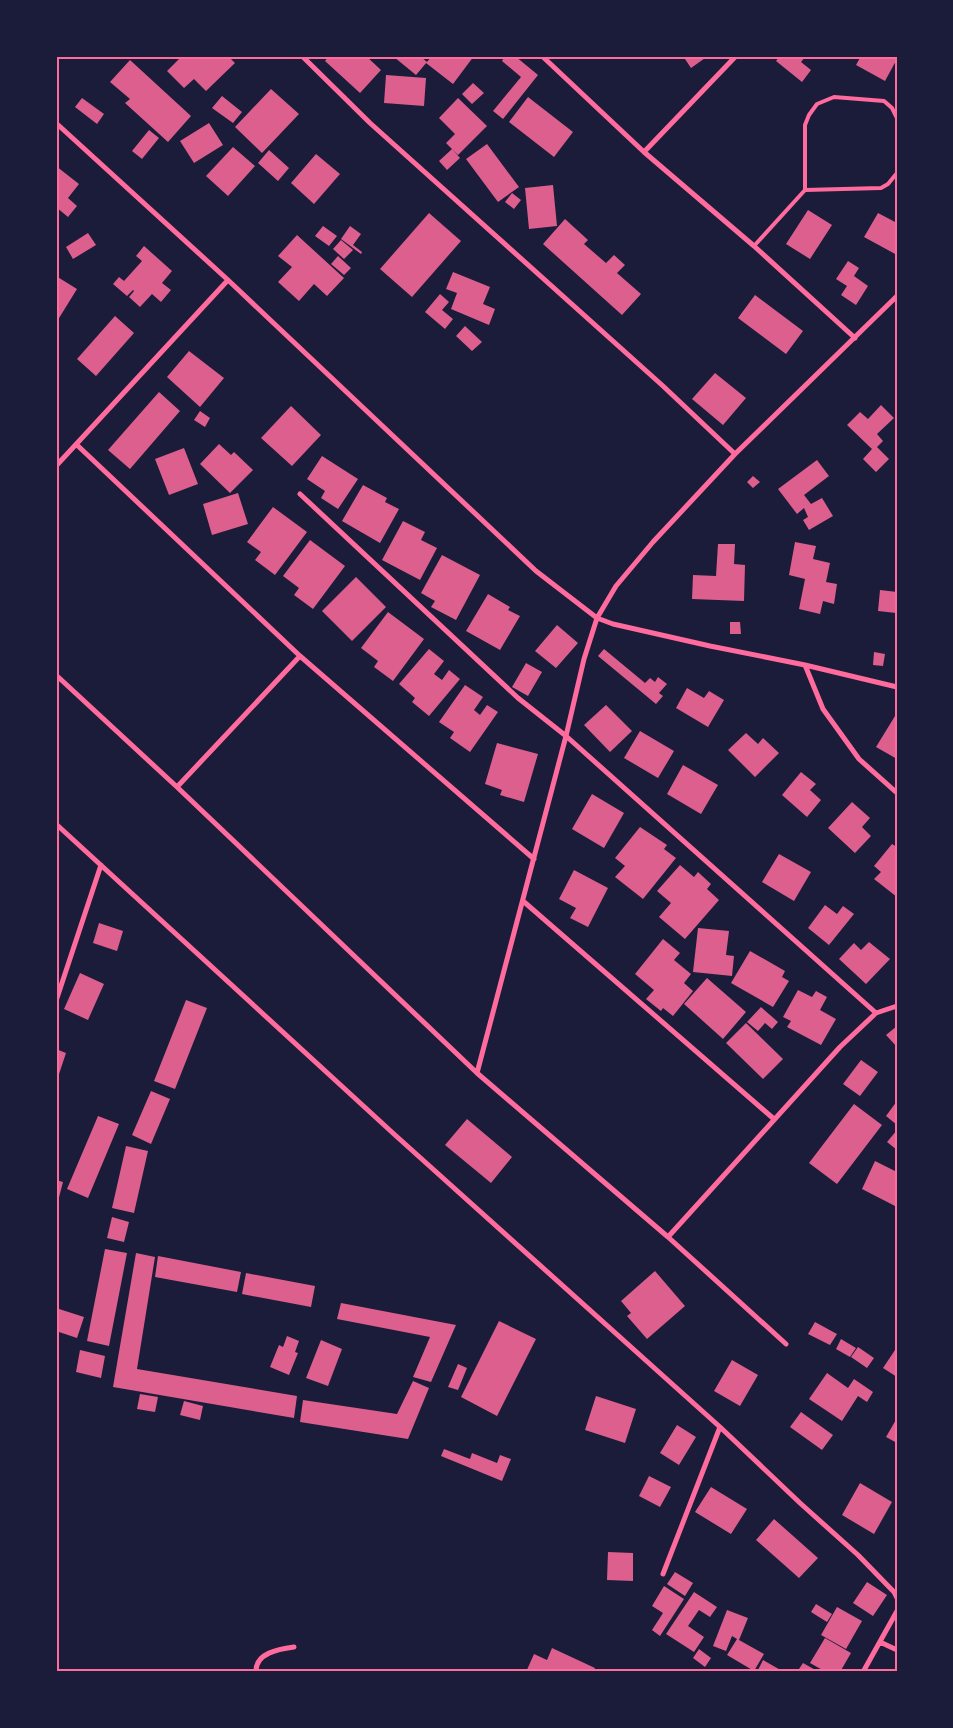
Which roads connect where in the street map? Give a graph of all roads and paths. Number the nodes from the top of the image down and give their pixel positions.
1 (302, 56) edge
2 (542, 56) edge
3 (736, 56) edge
4 (897, 118) edge
5 (56, 123) edge
6 (644, 152) junction
7 (897, 174) edge
8 (805, 190) junction
9 (754, 246) junction
10 (228, 280) junction
11 (897, 296) edge
12 (855, 338) junction
13 (77, 445) junction
14 (735, 454) junction
15 (56, 466) edge
16 (300, 494) dead end
17 (597, 618) junction
18 (300, 656) junction
19 (805, 665) junction
20 (56, 675) edge
21 (897, 687) edge
22 (566, 736) junction
23 (177, 787) junction
24 (897, 793) edge
25 (56, 824) edge
26 (534, 859) junction
27 (101, 865) junction
28 (523, 901) junction
29 (56, 1000) edge
30 (897, 1006) edge
31 (876, 1013) junction
32 (478, 1073) junction
33 (774, 1119) junction
34 (668, 1237) junction
35 (786, 1344) dead end
36 (720, 1427) junction
37 (663, 1574) dead end
38 (896, 1593) edge
39 (897, 1611) edge
40 (880, 1642) junction
41 (294, 1647) dead end
42 (897, 1650) edge
43 (256, 1672) edge
44 (863, 1672) edge

1 - 14 street
2 - 6 street
3 - 6 street
4 - 8 lane
5 - 10 street
6 - 9 street
7 - 8 lane
8 - 9 lane
9 - 12 street
10 - 13 street
10 - 17 street
11 - 12 street
12 - 14 street
13 - 15 street
13 - 18 street
14 - 17 street
16 - 22 street
17 - 19 street
17 - 22 street
18 - 23 street
18 - 26 street
19 - 21 street
19 - 24 street
20 - 23 street
22 - 26 street
22 - 31 street
23 - 32 street
25 - 27 street
26 - 28 street
27 - 29 street
27 - 36 street
28 - 32 street
28 - 33 street
30 - 31 street
31 - 33 street
32 - 34 street
33 - 34 street
34 - 35 street
36 - 37 street
36 - 38 street
39 - 40 street
40 - 42 street
40 - 44 street
41 - 43 street

